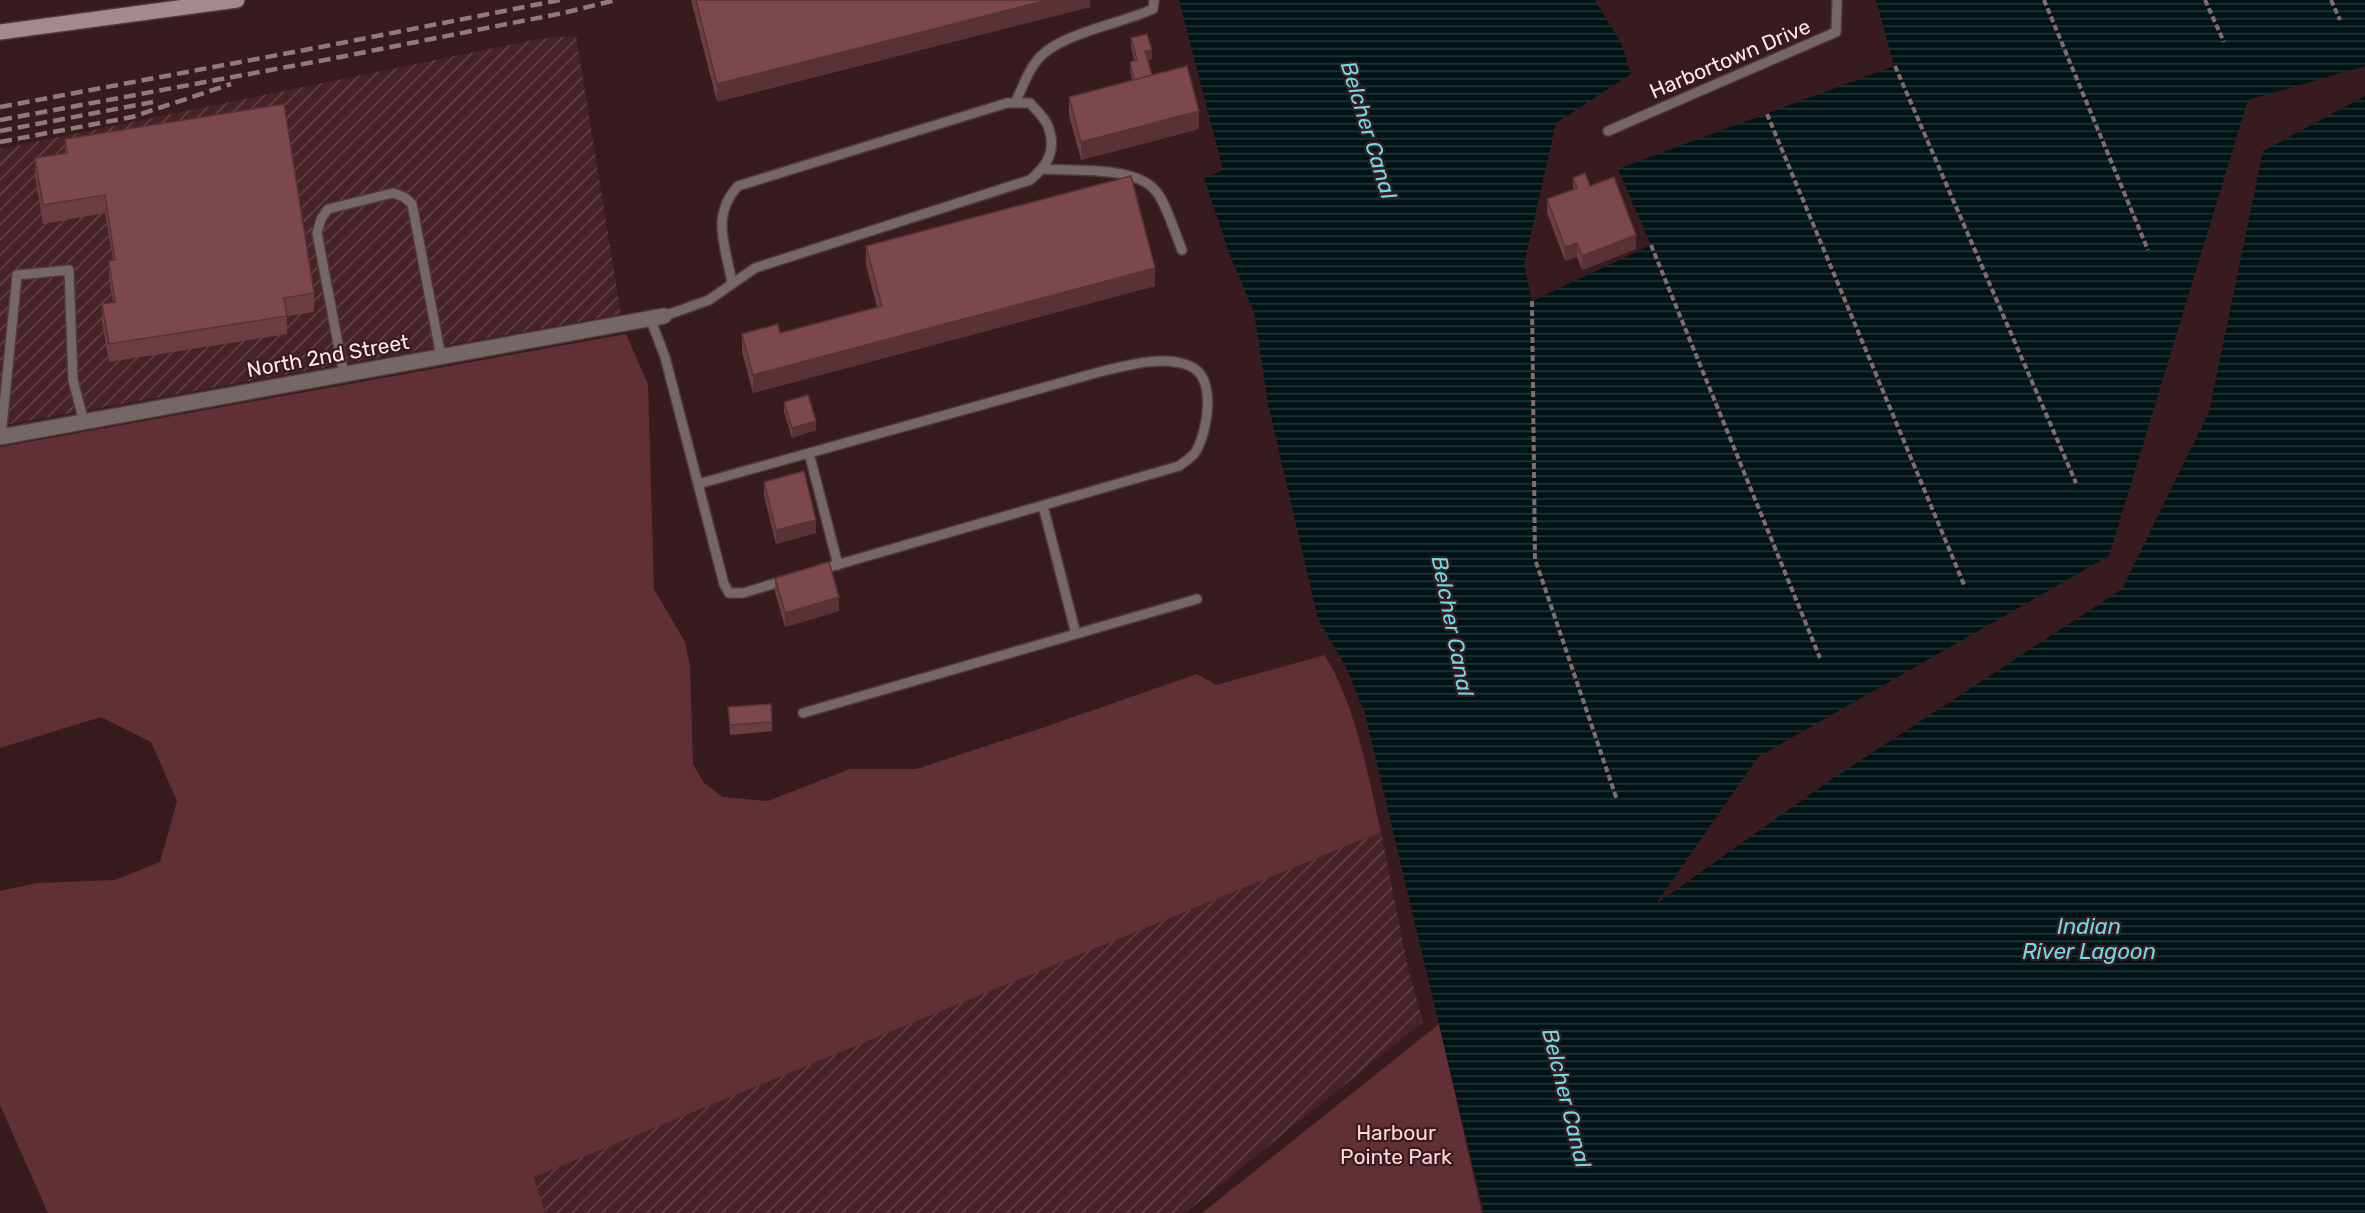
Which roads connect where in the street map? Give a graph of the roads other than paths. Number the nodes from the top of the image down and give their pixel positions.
1 (237, 0) edge
2 (1154, 0) edge
3 (1837, 0) edge
4 (0, 33) edge
5 (1015, 103) junction
6 (1608, 131) dead end
7 (1043, 169) junction
8 (1182, 250) dead end
9 (732, 283) junction
10 (657, 317) junction
11 (441, 357) junction
12 (344, 375) junction
13 (84, 422) junction
14 (1, 437) edge
15 (809, 453) junction
16 (698, 484) junction
17 (1043, 506) junction
18 (838, 565) junction
19 (807, 574) edge
20 (796, 577) edge
21 (1197, 599) dead end
22 (1076, 634) junction
23 (803, 713) dead end

1 - 4 street
2 - 5 lane
3 - 6 lane, Harbortown Drive
5 - 7 lane
5 - 9 lane
7 - 8 lane
7 - 9 lane
9 - 10 lane
10 - 11 street, North 2nd Street
10 - 16 lane
11 - 12 street, North 2nd Street
11 - 12 lane
12 - 13 street, North 2nd Street
13 - 14 street, North 2nd Street
13 - 14 lane
15 - 16 lane
15 - 17 lane
15 - 18 lane
16 - 20 lane
17 - 18 lane
17 - 22 lane
18 - 19 lane
21 - 22 lane
22 - 23 lane

